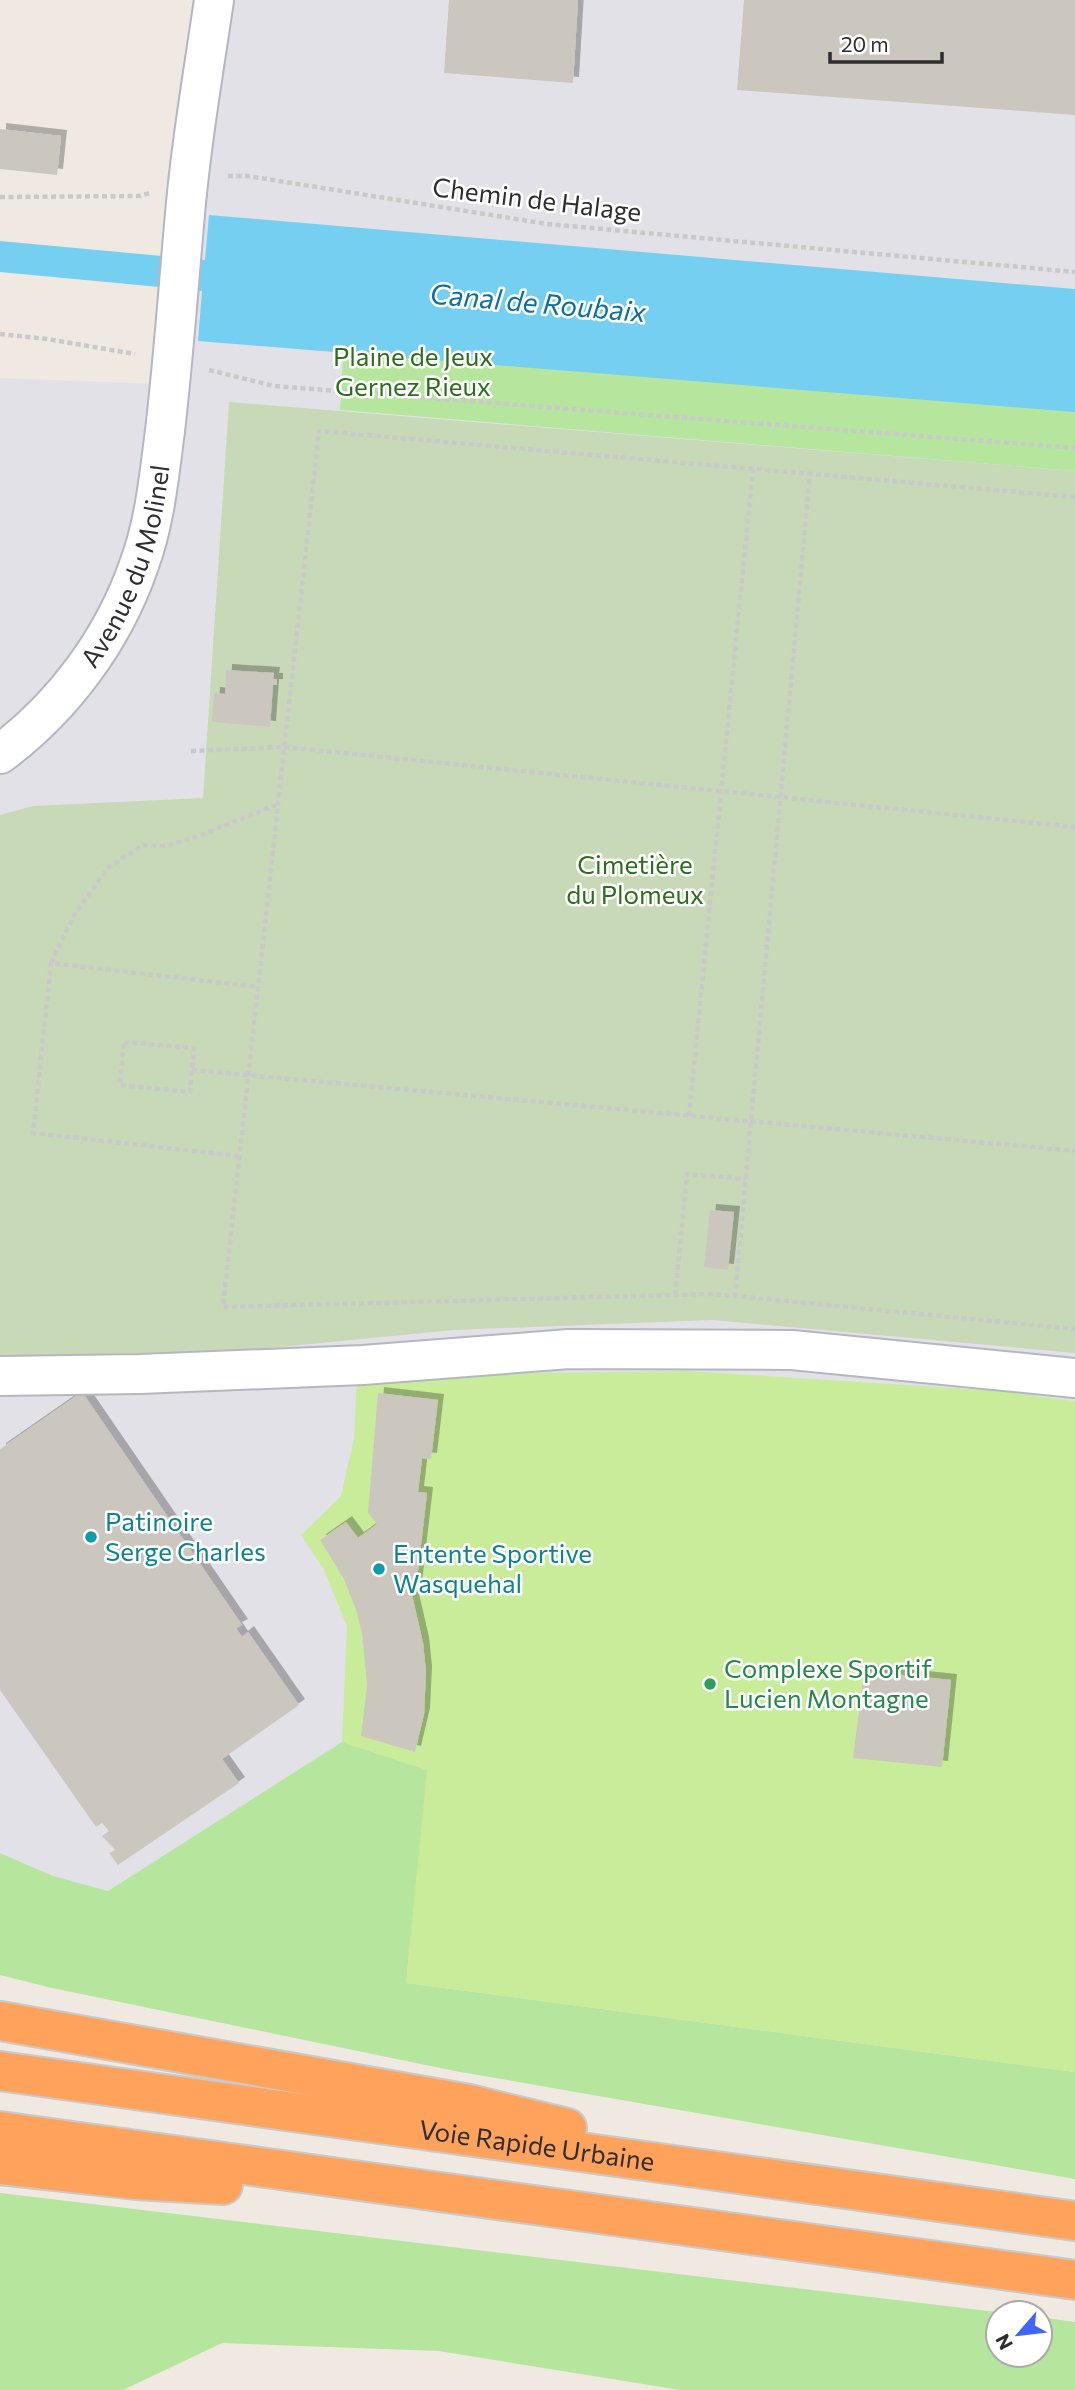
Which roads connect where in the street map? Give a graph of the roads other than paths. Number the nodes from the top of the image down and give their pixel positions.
1 (214, 0) edge
2 (0, 754) edge
3 (0, 1376) edge
4 (1075, 1378) edge
5 (0, 2018) edge
6 (0, 2071) edge
7 (0, 2131) edge
8 (0, 2165) edge
9 (777, 2178) junction
10 (487, 2197) junction
11 (1075, 2221) edge
12 (1075, 2280) edge

1 - 2 street, Avenue du Molinel
3 - 4 street
5 - 9 highway
6 - 9 highway, Voie Rapide Urbaine
7 - 10 highway
8 - 10 highway
9 - 11 highway, Voie Rapide Urbaine
10 - 12 highway

